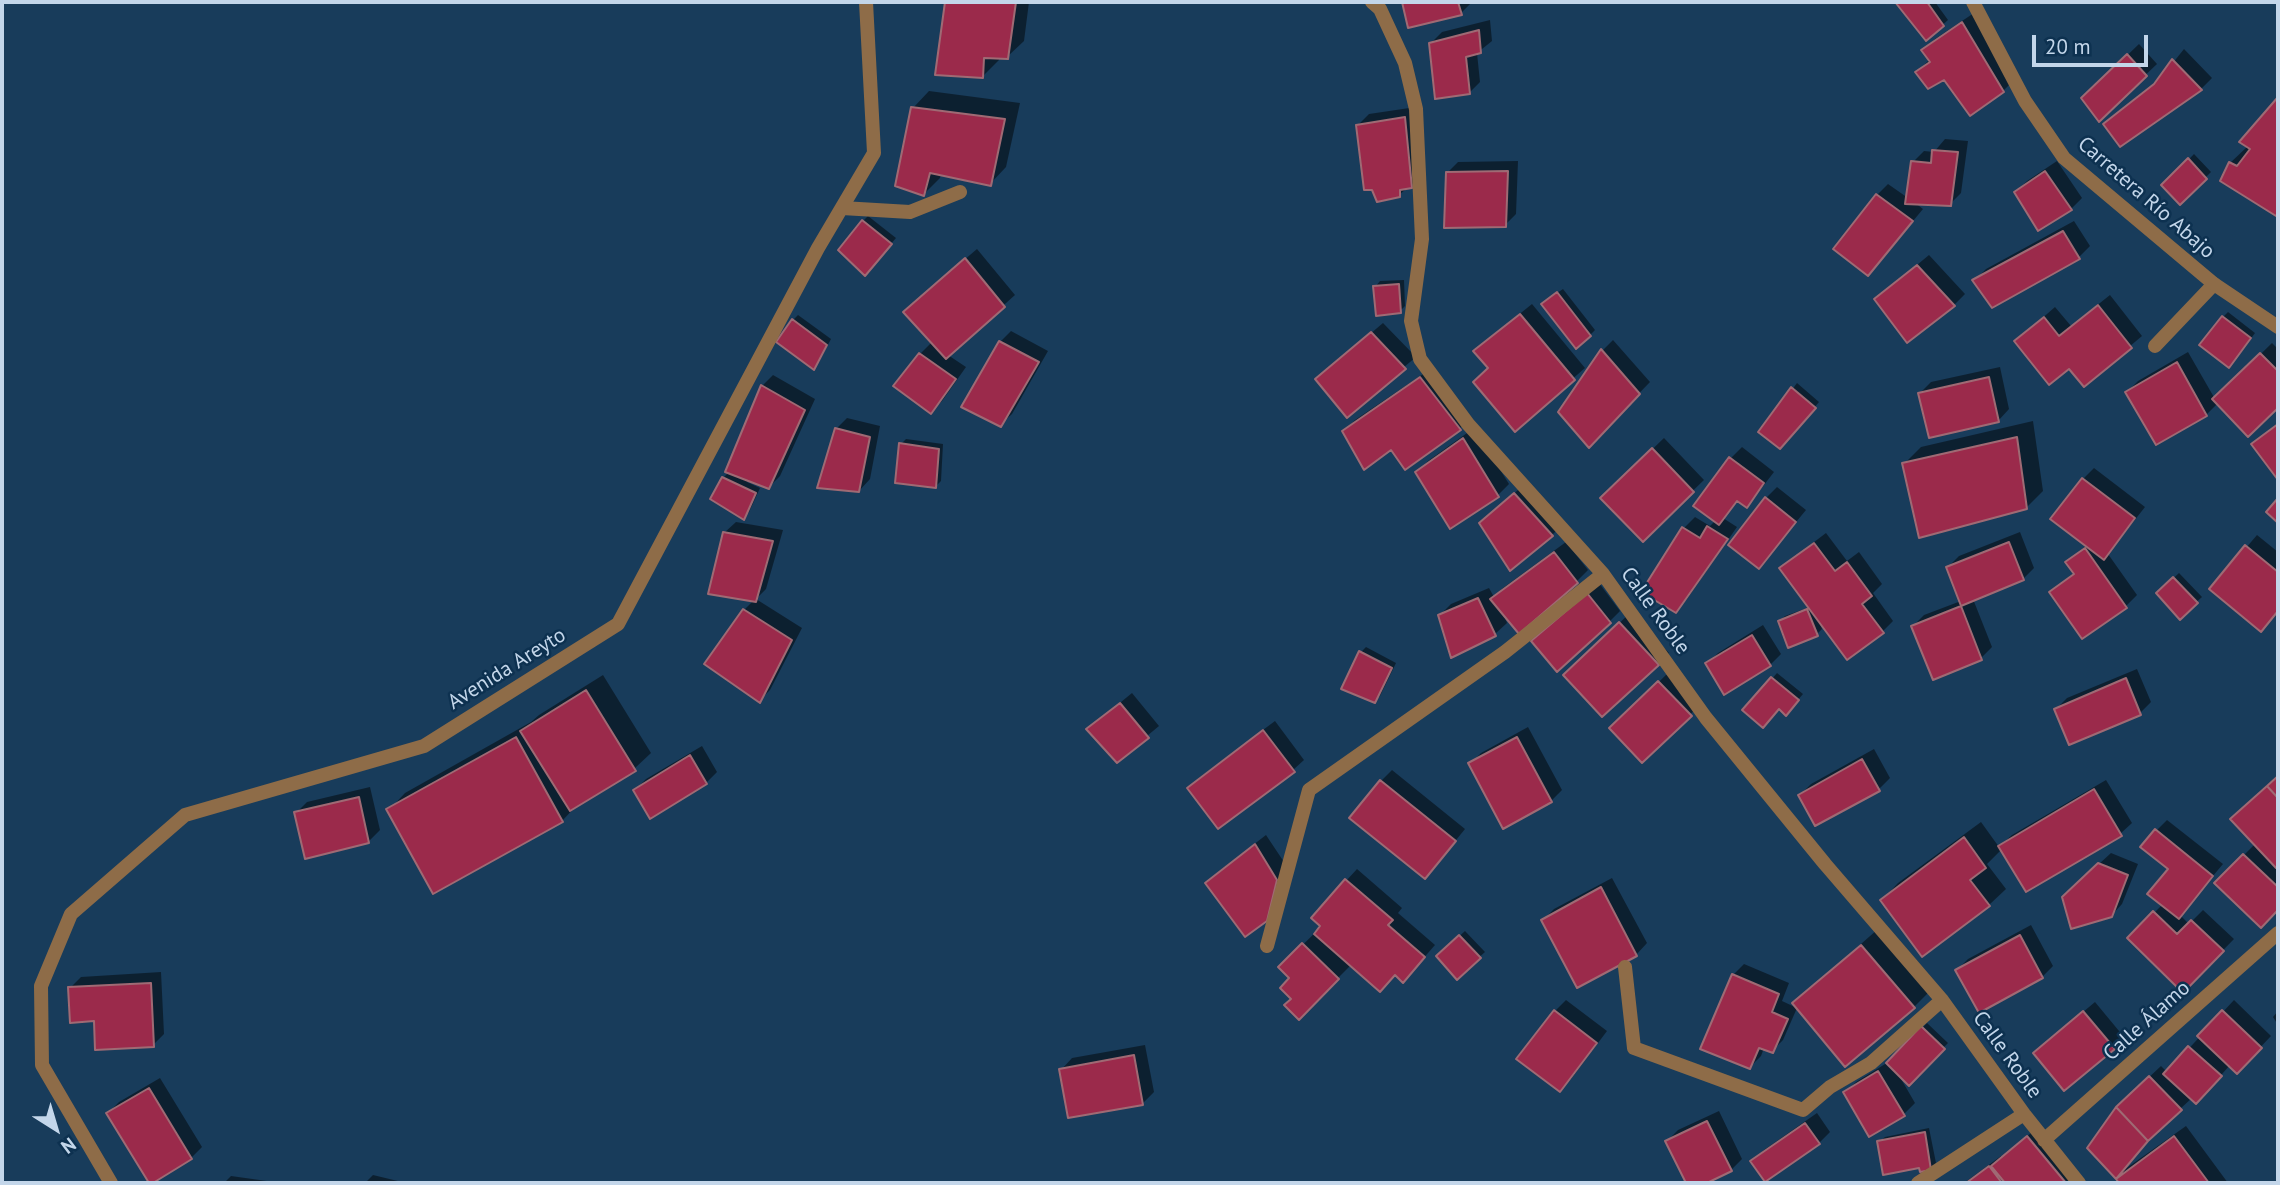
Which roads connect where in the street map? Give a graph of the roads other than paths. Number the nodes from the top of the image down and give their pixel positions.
1 (866, 2) edge
2 (1973, 2) edge
3 (1379, 4) edge
4 (960, 192) dead end
5 (842, 208) junction
6 (2214, 284) junction
7 (2278, 327) edge
8 (2155, 346) dead end
9 (1603, 573) junction
10 (2278, 933) edge
11 (1268, 946) dead end
12 (1625, 967) dead end
13 (1942, 1000) junction
14 (2024, 1114) junction
15 (2044, 1140) junction
16 (111, 1183) edge
17 (1918, 1183) edge
18 (2079, 1183) edge

1 - 5 street, Avenida Areyto
2 - 6 street, Carretera Río Abajo
3 - 9 street, Calle Roble
4 - 5 street
5 - 16 street, Avenida Areyto
6 - 7 street, Carretera Río Abajo
6 - 8 street
9 - 11 street
9 - 13 street, Calle Roble
10 - 15 street, Calle Álamo
12 - 13 street
13 - 14 street, Calle Roble
14 - 15 street, Calle Roble
14 - 17 street
15 - 18 street, Calle Roble

